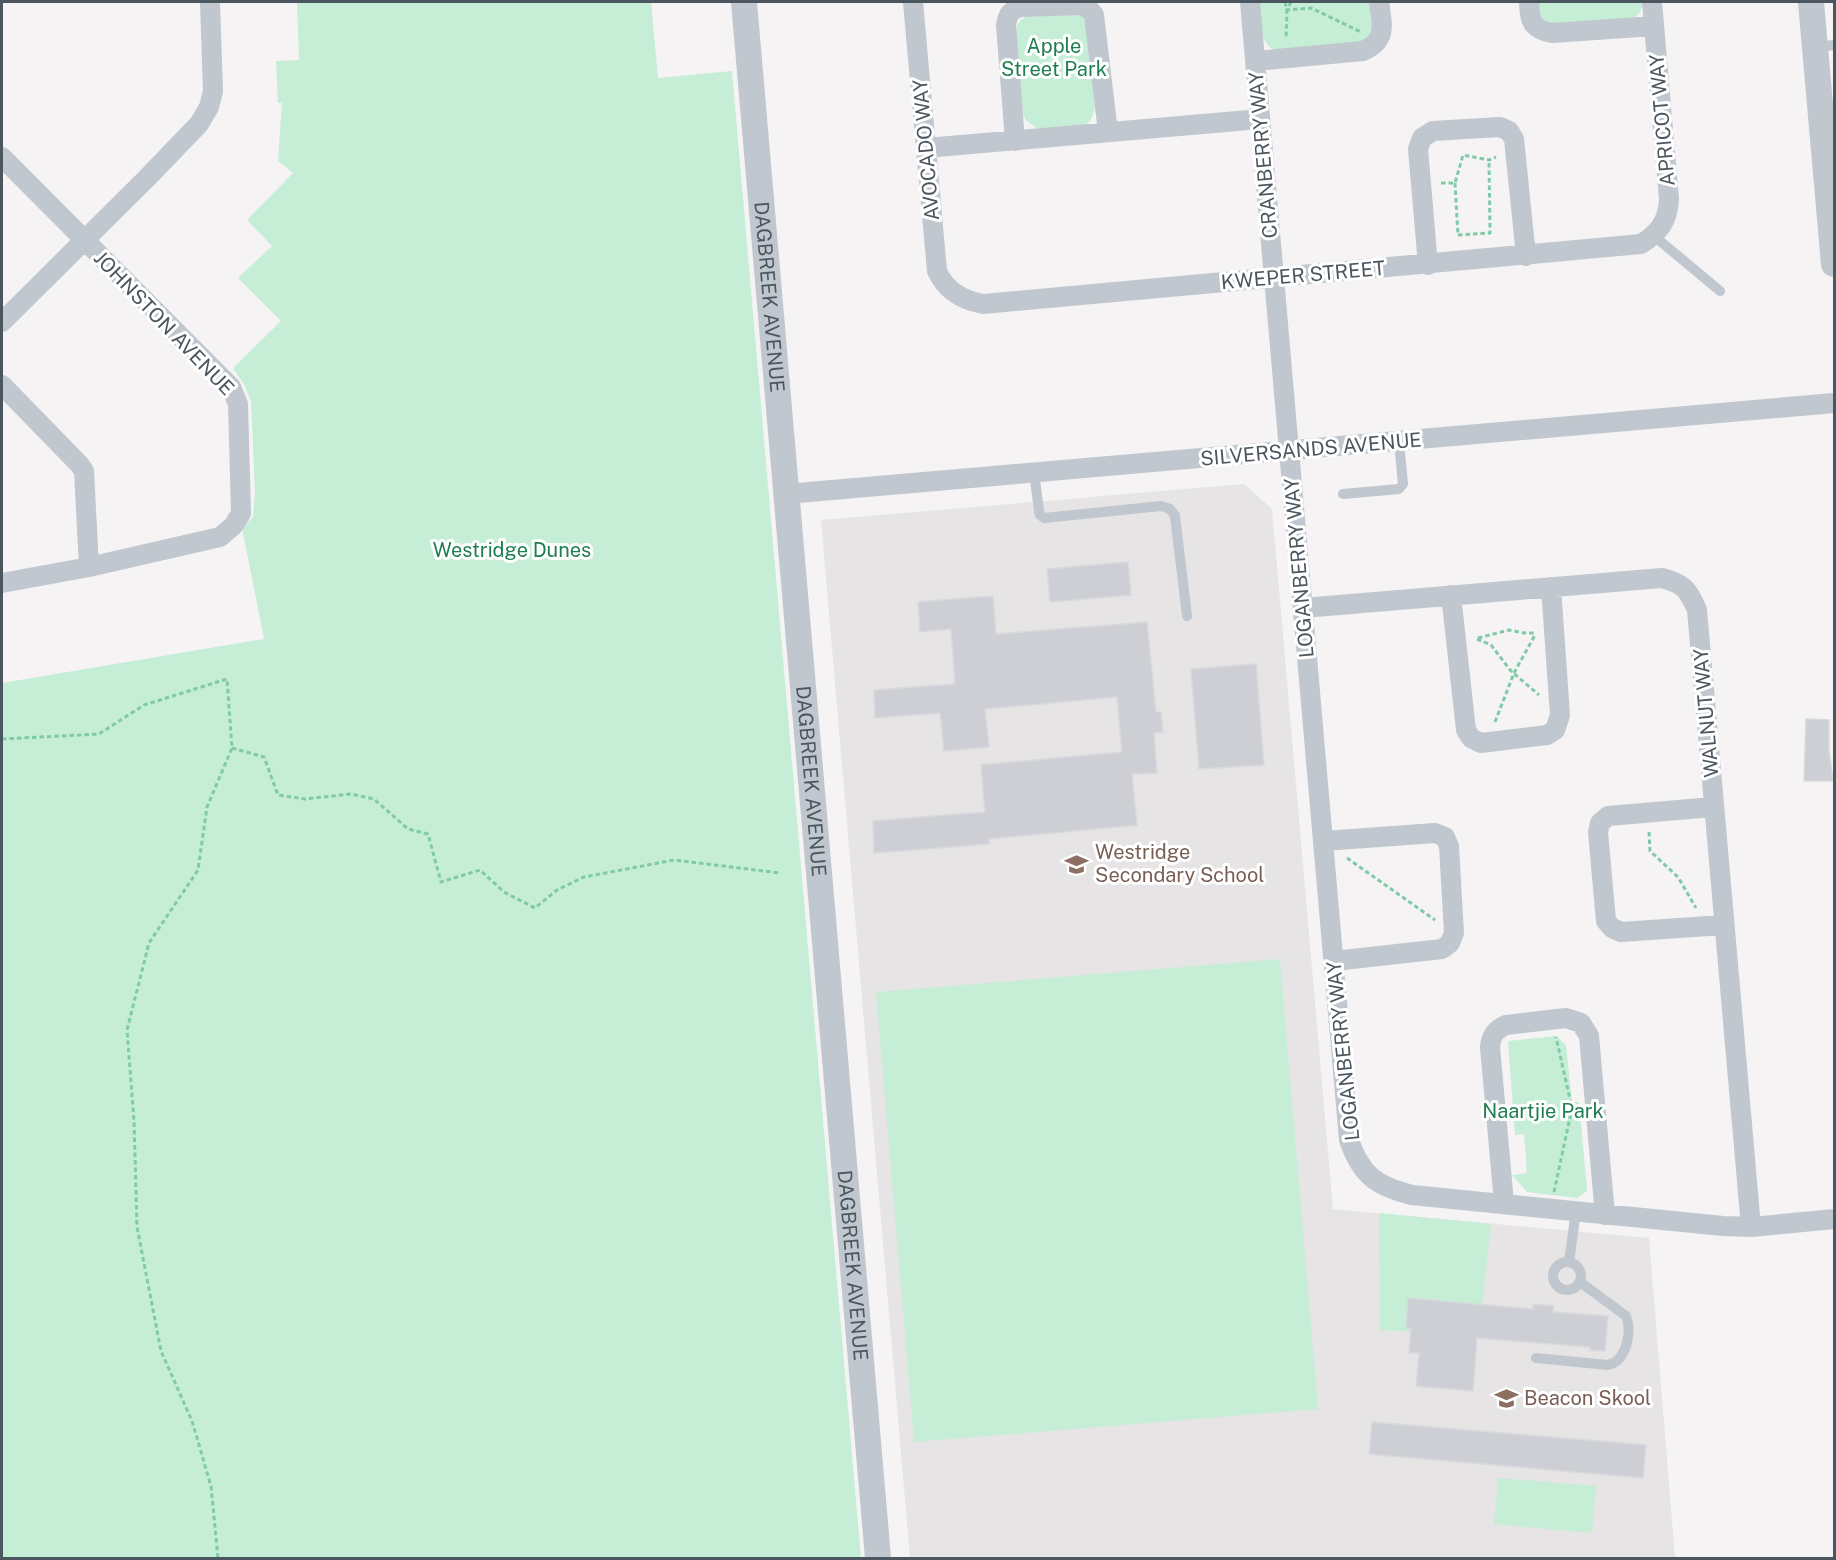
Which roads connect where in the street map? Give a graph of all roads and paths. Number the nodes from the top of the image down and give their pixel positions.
1 (210, 2) edge
2 (744, 2) edge
3 (913, 2) edge
4 (1250, 2) edge
5 (1285, 2) edge
6 (1291, 2) edge
7 (1379, 2) edge
8 (1529, 2) edge
9 (1652, 2) edge
10 (1811, 2) edge
11 (1287, 10) junction
12 (1654, 26) junction
13 (1379, 40) junction
14 (1825, 46) edge
15 (1286, 58) junction
16 (1255, 61) junction
17 (1260, 119) junction
18 (1108, 132) junction
19 (1514, 140) junction
20 (1015, 141) junction
21 (926, 148) junction
22 (2, 157) edge
23 (1489, 160) junction
24 (1455, 183) junction
25 (1421, 184) junction
26 (1458, 235) junction
27 (1654, 236) junction
28 (84, 240) junction
29 (1526, 256) junction
30 (1460, 262) junction
31 (1834, 264) edge
32 (1428, 265) junction
33 (1274, 278) junction
34 (1720, 291) dead end
35 (952, 293) joint
36 (2, 322) edge
37 (2, 386) edge
38 (1834, 403) edge
39 (1399, 442) junction
40 (1288, 452) junction
41 (1034, 472) junction
42 (786, 494) junction
43 (1343, 494) dead end
44 (89, 567) junction
45 (2, 583) edge
46 (1551, 587) junction
47 (1450, 595) junction
48 (1303, 608) junction
49 (1187, 616) dead end
50 (1545, 633) junction
51 (1477, 639) junction
52 (1456, 641) junction
53 (1514, 673) junction
54 (1560, 715) junction
55 (2, 739) edge
56 (1481, 742) junction
57 (232, 748) junction
58 (1713, 807) junction
59 (1647, 813) junction
60 (1324, 841) junction
61 (780, 873) dead end
62 (1723, 925) junction
63 (1701, 927) junction
64 (1454, 933) junction
65 (1334, 961) junction
66 (1566, 1018) junction
67 (1554, 1195) dead end
68 (1504, 1203) junction
69 (1576, 1211) junction
70 (1605, 1215) junction
71 (1834, 1219) edge
72 (1750, 1227) junction
73 (1569, 1262) junction
74 (1580, 1282) junction
75 (1536, 1358) dead end
76 (219, 1558) edge
77 (878, 1558) edge

1 - 28 street
2 - 42 street, DAGBREEK AVENUE
3 - 21 street, AVOCADO WAY
4 - 16 street, CRANBERRY WAY
5 - 11 path
6 - 11 path
7 - 13 street
8 - 12 street
9 - 12 street, APRICOT WAY
10 - 14 street
11 - 13 path
11 - 15 path
12 - 27 street, APRICOT WAY
13 - 15 street
14 - 31 street
15 - 16 street
16 - 17 street, CRANBERRY WAY
17 - 18 street
17 - 33 street, CRANBERRY WAY
18 - 20 street
18 - 20 street
19 - 23 path
19 - 25 street
19 - 29 street
20 - 21 street
21 - 35 street, AVOCADO WAY
22 - 28 street, JOHNSTON AVENUE
23 - 24 path
23 - 26 path
24 - 25 path
24 - 26 path
25 - 32 street
26 - 30 path
27 - 29 street, KWEPER STREET
27 - 34 lane
28 - 36 street
28 - 44 street, JOHNSTON AVENUE
29 - 30 street, KWEPER STREET
30 - 32 street, KWEPER STREET
32 - 33 street, KWEPER STREET
33 - 35 street, KWEPER STREET
33 - 40 street, CRANBERRY WAY
37 - 44 street
38 - 39 street, SILVERSANDS AVENUE
39 - 40 street, SILVERSANDS AVENUE
39 - 43 lane
40 - 41 street, SILVERSANDS AVENUE
40 - 48 street, LOGANBERRY WAY
41 - 42 street, SILVERSANDS AVENUE
41 - 49 lane
42 - 77 street, DAGBREEK AVENUE
44 - 45 street, JOHNSTON AVENUE
46 - 47 street, WALNUT WAY
46 - 50 street
46 - 58 street, WALNUT WAY
47 - 48 street, WALNUT WAY
47 - 52 street
48 - 60 street, LOGANBERRY WAY
50 - 51 path
50 - 53 path
50 - 54 street
51 - 52 path
51 - 53 path
52 - 56 street
53 - 54 path
53 - 56 path
54 - 56 street
55 - 57 path
57 - 61 path
57 - 76 path
58 - 59 street
58 - 62 street, WALNUT WAY
59 - 63 path
59 - 63 street
60 - 64 path
60 - 64 street
60 - 65 street, LOGANBERRY WAY
62 - 63 street
62 - 72 street, WALNUT WAY
64 - 65 street
65 - 68 street, LOGANBERRY WAY
66 - 67 path
66 - 68 street
66 - 70 street
68 - 69 street, LOGANBERRY WAY
69 - 70 street, LOGANBERRY WAY
69 - 73 lane
70 - 72 street, LOGANBERRY WAY
71 - 72 street, LOGANBERRY WAY
73 - 74 lane
73 - 74 lane
74 - 75 lane

